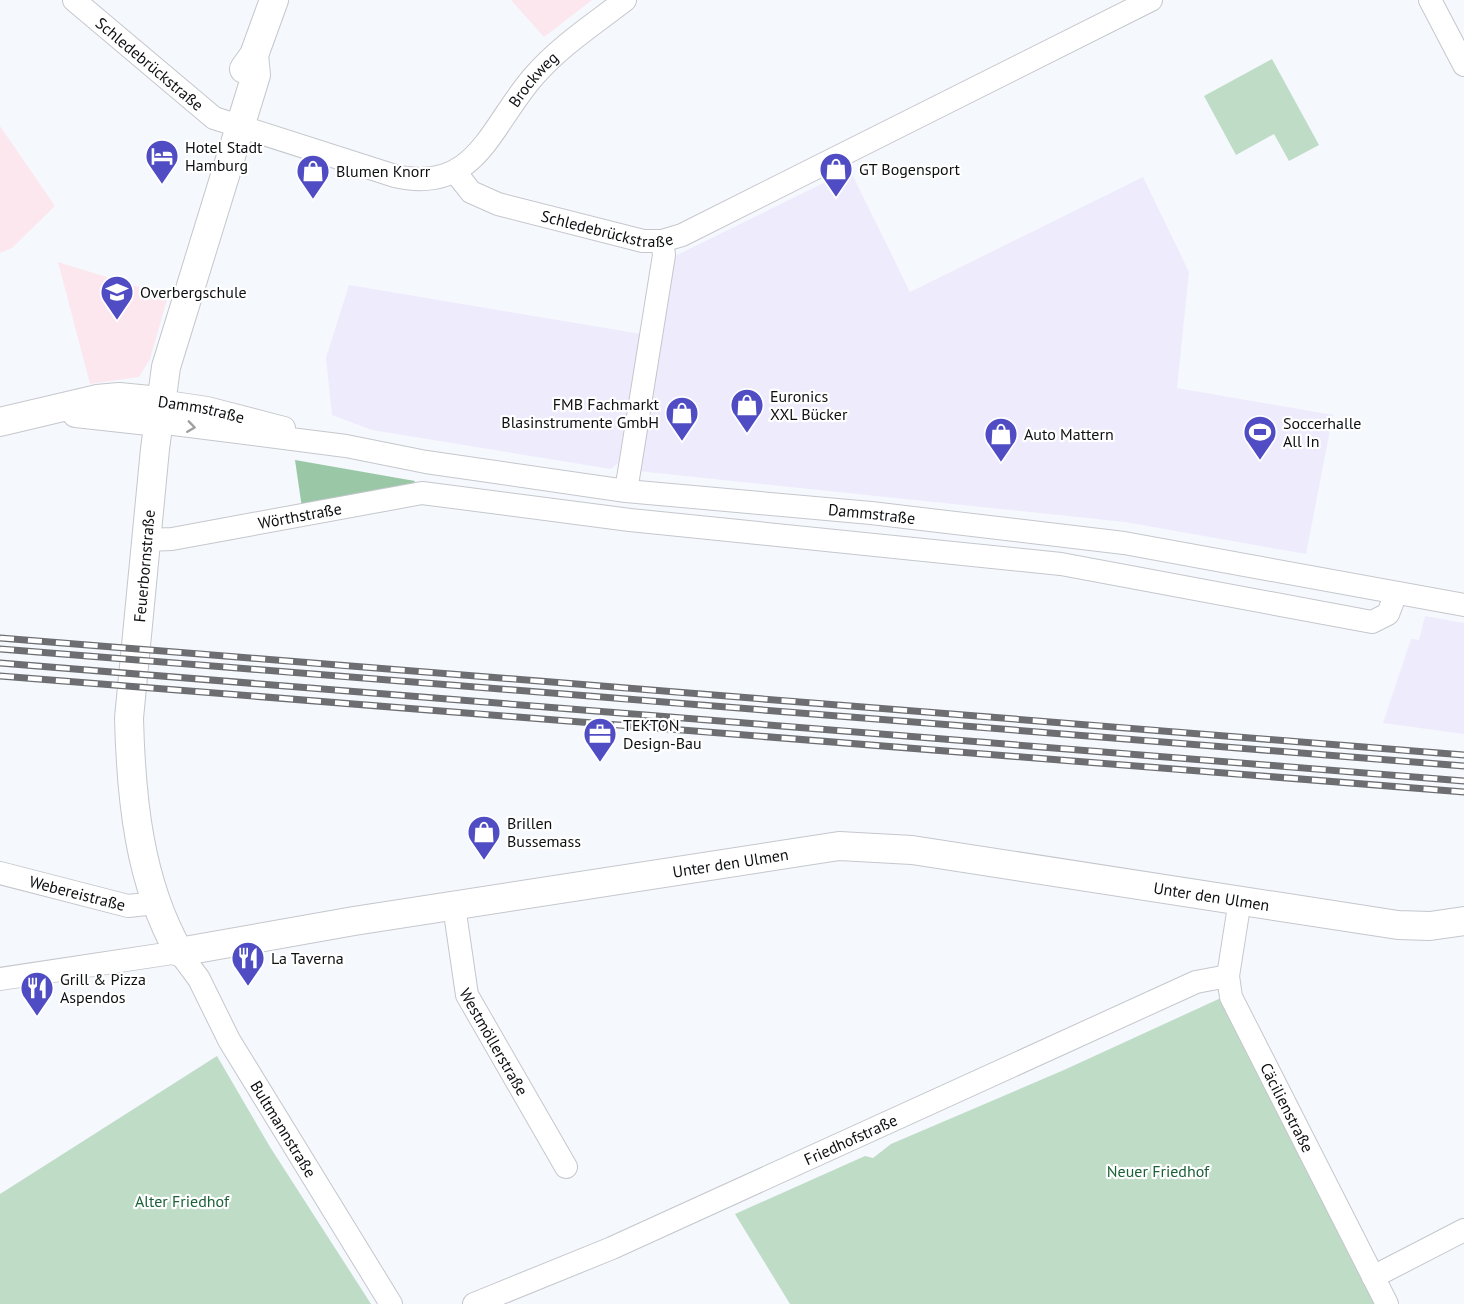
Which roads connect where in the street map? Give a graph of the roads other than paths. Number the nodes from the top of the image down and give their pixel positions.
1 (74, 0) edge
2 (274, 0) edge
3 (625, 0) edge
4 (1151, 0) edge
5 (1430, 0) edge
6 (1464, 65) edge
7 (234, 125) junction
8 (456, 172) junction
9 (662, 242) junction
10 (159, 412) junction
11 (0, 422) edge
12 (426, 462) junction
13 (626, 491) junction
14 (422, 493) junction
15 (146, 540) junction
16 (1395, 593) junction
17 (1464, 605) edge
18 (0, 873) edge
19 (1240, 900) junction
20 (156, 903) junction
21 (454, 906) junction
22 (1464, 921) edge
23 (179, 952) junction
24 (1228, 976) junction
25 (0, 979) edge
26 (567, 1167) dead end
27 (1464, 1230) edge
28 (1373, 1277) junction
29 (391, 1304) edge
30 (474, 1304) edge
31 (1387, 1304) edge

1 - 7 street, Schledebrückstraße
2 - 7 main road, Feuerbornstraße
3 - 8 street, Brockweg
4 - 9 street, Schledebrückstraße
5 - 6 street
7 - 8 street, Schledebrückstraße
7 - 10 main road, Feuerbornstraße
8 - 9 street, Schledebrückstraße
9 - 13 street
10 - 11 main road, Dammstraße
10 - 12 street, Dammstraße
10 - 15 main road, Feuerbornstraße
12 - 13 street, Dammstraße
12 - 14 street
13 - 16 street, Dammstraße
14 - 15 street, Wörthstraße
14 - 16 street, Dammstraße
15 - 20 main road, Feuerbornstraße
16 - 17 street, Dammstraße
18 - 20 street, Webereistraße
19 - 21 main road, Unter den Ulmen
19 - 22 main road, Unter den Ulmen
19 - 24 street, Cäcilienstraße
20 - 23 main road, Feuerbornstraße
21 - 23 main road, Unter den Ulmen
21 - 26 street, Westmöllerstraße
23 - 25 street, Unter den Ulmen
23 - 29 street, Bultmannstraße
24 - 28 street, Cäcilienstraße
24 - 30 street, Friedhofstraße
27 - 28 street
28 - 31 street, Cäcilienstraße

